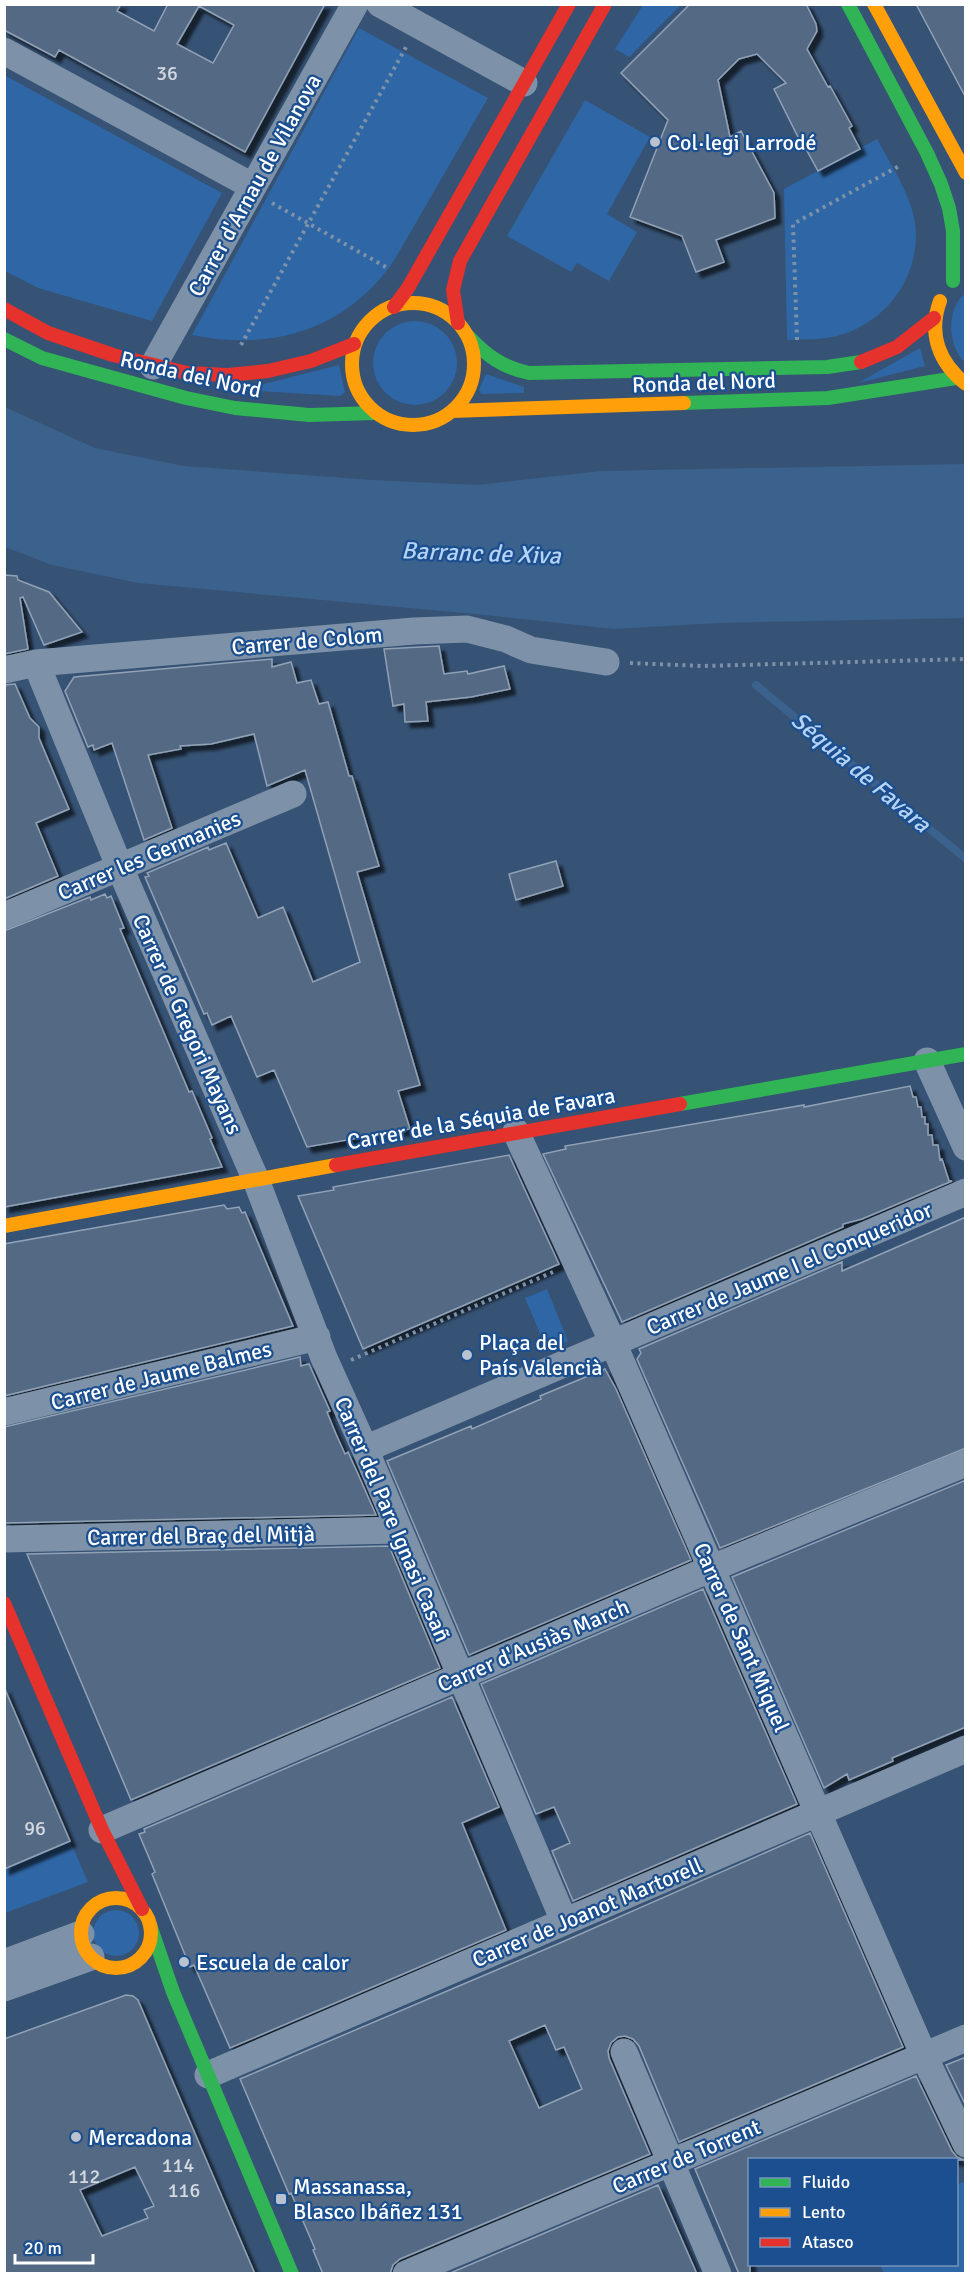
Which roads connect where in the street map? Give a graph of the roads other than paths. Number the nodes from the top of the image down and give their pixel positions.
1 (354, 4) edge
2 (380, 4) edge
3 (569, 4) edge
4 (605, 4) edge
5 (848, 4) edge
6 (874, 4) edge
7 (4, 51) edge
8 (524, 83) junction
9 (947, 142) edge
10 (966, 173) edge
11 (259, 193) junction
12 (966, 270) edge
13 (953, 281) junction
14 (394, 307) junction
15 (4, 309) edge
16 (934, 318) junction
17 (458, 323) junction
18 (468, 336) junction
19 (4, 339) edge
20 (354, 344) junction
21 (153, 366) junction
22 (961, 381) edge
23 (452, 411) junction
24 (375, 413) junction
25 (606, 662) road end
26 (36, 663) junction
27 (4, 670) edge
28 (293, 794) dead end
29 (120, 868) junction
30 (4, 916) edge
31 (966, 1054) edge
32 (927, 1061) junction
33 (516, 1132) junction
34 (966, 1147) edge
35 (256, 1180) junction
36 (966, 1192) edge
37 (4, 1226) edge
38 (613, 1343) junction
39 (321, 1348) junction
40 (4, 1412) edge
41 (365, 1449) junction
42 (966, 1463) edge
43 (398, 1530) junction
44 (4, 1539) edge
45 (712, 1568) junction
46 (4, 1603) edge
47 (459, 1677) junction
48 (966, 1749) edge
49 (818, 1813) junction
50 (102, 1830) junction
51 (93, 1908) junction
52 (142, 1909) junction
53 (564, 1921) junction
54 (150, 1925) junction
55 (86, 1946) junction
56 (4, 1963) edge
57 (126, 1967) junction
58 (4, 1988) edge
59 (173, 1992) junction
60 (966, 2038) edge
61 (624, 2052) dead end
62 (924, 2056) junction
63 (208, 2075) junction
64 (966, 2144) edge
65 (672, 2162) junction
66 (292, 2274) edge
67 (406, 2274) edge
68 (718, 2274) edge

1 - 11 street, Carrer d'Arnau de Vilanova
2 - 8 street
3 - 8 street
4 - 17 street
5 - 9 street
6 - 9 street
7 - 11 street
8 - 14 street
9 - 10 street
9 - 13 street
11 - 21 street, Carrer d'Arnau de Vilanova
12 - 13 street
13 - 16 street
14 - 17 street
14 - 20 street
15 - 21 street, Ronda del Nord
16 - 18 street, Ronda del Nord
16 - 22 street
17 - 18 street
18 - 23 street
19 - 24 street, Ronda del Nord
20 - 21 street, Ronda del Nord
20 - 24 street
22 - 23 street, Ronda del Nord
23 - 24 street
25 - 26 street, Carrer de Colom
26 - 27 street, Carrer de Colom
26 - 29 street, Carrer de Gregori Mayans
28 - 29 street, Carrer les Germanies
29 - 30 street, Carrer les Germanies
29 - 35 street, Carrer de Gregori Mayans
31 - 32 street, Carrer de la Séquia de Favara
32 - 33 street, Carrer de la Séquia de Favara
32 - 34 street
33 - 35 street, Carrer de la Séquia de Favara
33 - 38 street, Carrer de Sant Miquel
35 - 37 street, Carrer de la Séquia de Favara
35 - 39 street, Carrer del Pare Ignasi Casañ
36 - 38 street, Carrer de Jaume I el Conqueridor
38 - 41 street
38 - 45 street, Carrer de Sant Miquel
39 - 40 street, Carrer de Jaume Balmes
39 - 41 street, Carrer del Pare Ignasi Casañ
41 - 43 street, Carrer del Pare Ignasi Casañ
42 - 45 street, Carrer d'Ausiàs March
43 - 44 street, Carrer del Braç del Mitjà
43 - 47 street, Carrer del Pare Ignasi Casañ
45 - 47 street, Carrer d'Ausiàs March
45 - 49 street, Carrer de Sant Miquel
46 - 50 street
47 - 50 street, Carrer d'Ausiàs March
47 - 53 street, Carrer del Pare Ignasi Casañ
48 - 49 street, Carrer de Joanot Martorell
49 - 53 street, Carrer de Joanot Martorell
49 - 62 street, Carrer de Sant Miquel
50 - 51 street
50 - 52 street
51 - 52 street
51 - 55 street
52 - 54 street
53 - 63 street, Carrer de Joanot Martorell
54 - 57 street
54 - 59 street
55 - 56 street
55 - 57 street
55 - 58 street
57 - 59 street
59 - 63 street
60 - 62 street, Carrer de Torrent
61 - 65 street
62 - 64 street, Carrer de Sant Miquel
62 - 65 street, Carrer de Torrent
63 - 66 street
65 - 67 street, Carrer de Torrent
65 - 68 street

